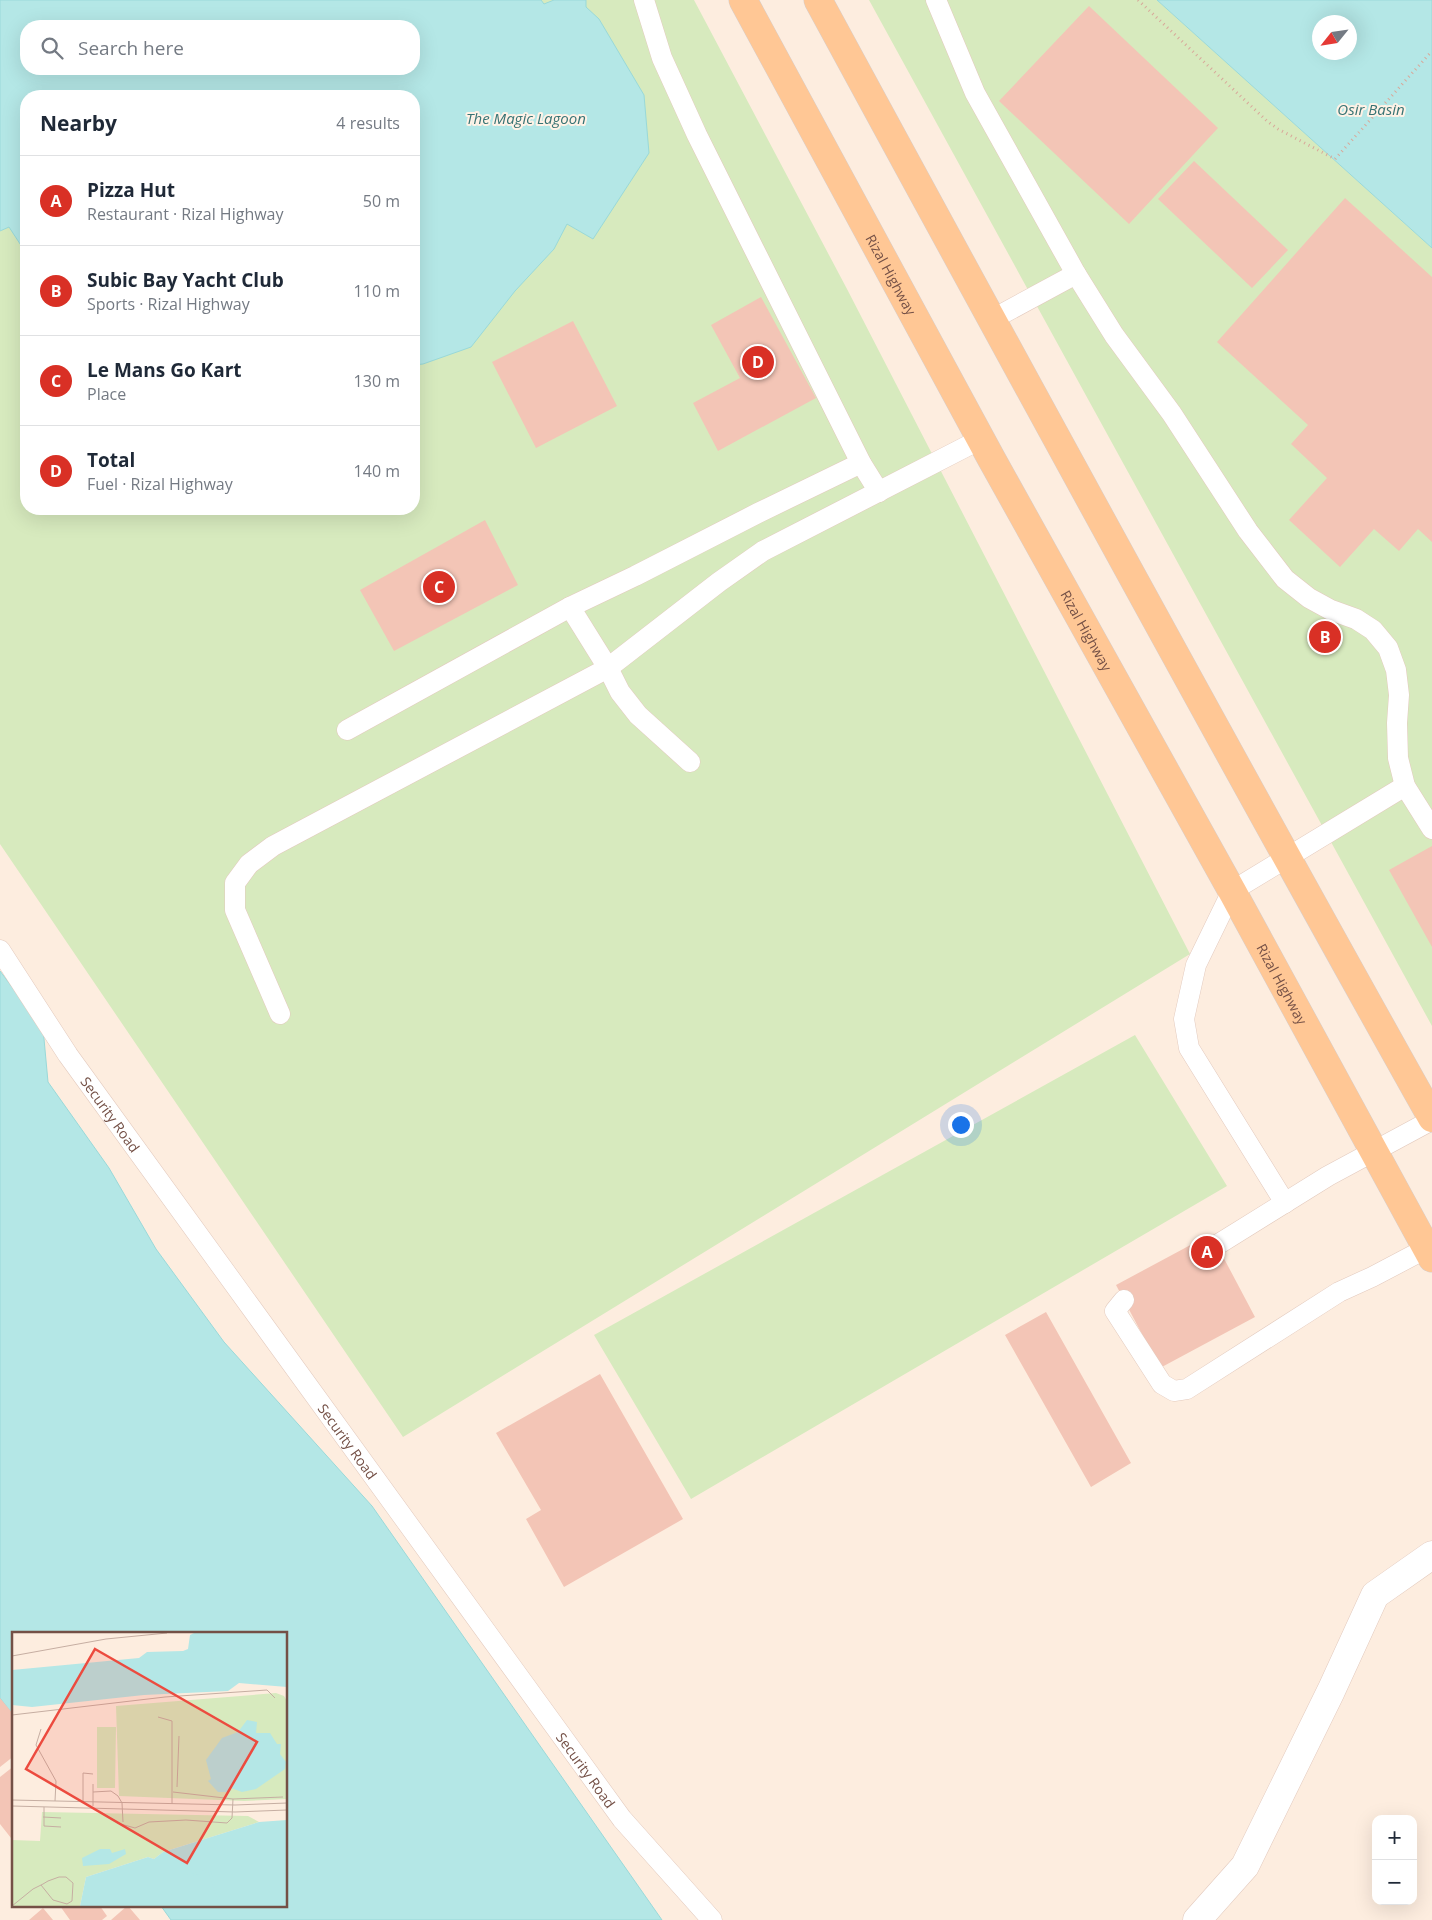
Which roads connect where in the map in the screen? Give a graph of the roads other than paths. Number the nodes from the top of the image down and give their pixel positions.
1 (644, 0) edge
2 (743, 0) edge
3 (818, 0) edge
4 (936, 0) edge
5 (1076, 274) junction
6 (992, 320) junction
7 (981, 439) junction
8 (861, 463) junction
9 (879, 492) junction
10 (570, 607) junction
11 (608, 668) junction
12 (347, 730) dead end
13 (690, 762) dead end
14 (1405, 786) junction
15 (1432, 829) edge
16 (1286, 858) junction
17 (1232, 891) junction
18 (0, 950) edge
19 (280, 1014) dead end
20 (1432, 1119) edge
21 (1374, 1152) junction
22 (1285, 1203) junction
23 (1217, 1245) dead end
24 (1429, 1253) edge
25 (1124, 1300) dead end
26 (1432, 1555) edge
27 (712, 1920) edge
28 (1197, 1920) edge

1 - 8 lane
2 - 7 main road, Rizal Highway
3 - 6 main road
4 - 5 lane
5 - 6 lane
5 - 14 lane
6 - 16 main road
7 - 9 lane
7 - 17 main road, Rizal Highway
8 - 9 lane
8 - 10 lane
9 - 11 lane
10 - 11 lane
10 - 12 lane
11 - 13 lane
11 - 19 lane
14 - 15 lane
14 - 16 lane
16 - 17 lane
16 - 20 main road
17 - 21 main road, Rizal Highway
17 - 22 lane
18 - 27 lane, Security Road
20 - 21 lane
21 - 22 lane
21 - 24 main road, Rizal Highway
22 - 23 lane
24 - 25 lane
26 - 28 street

